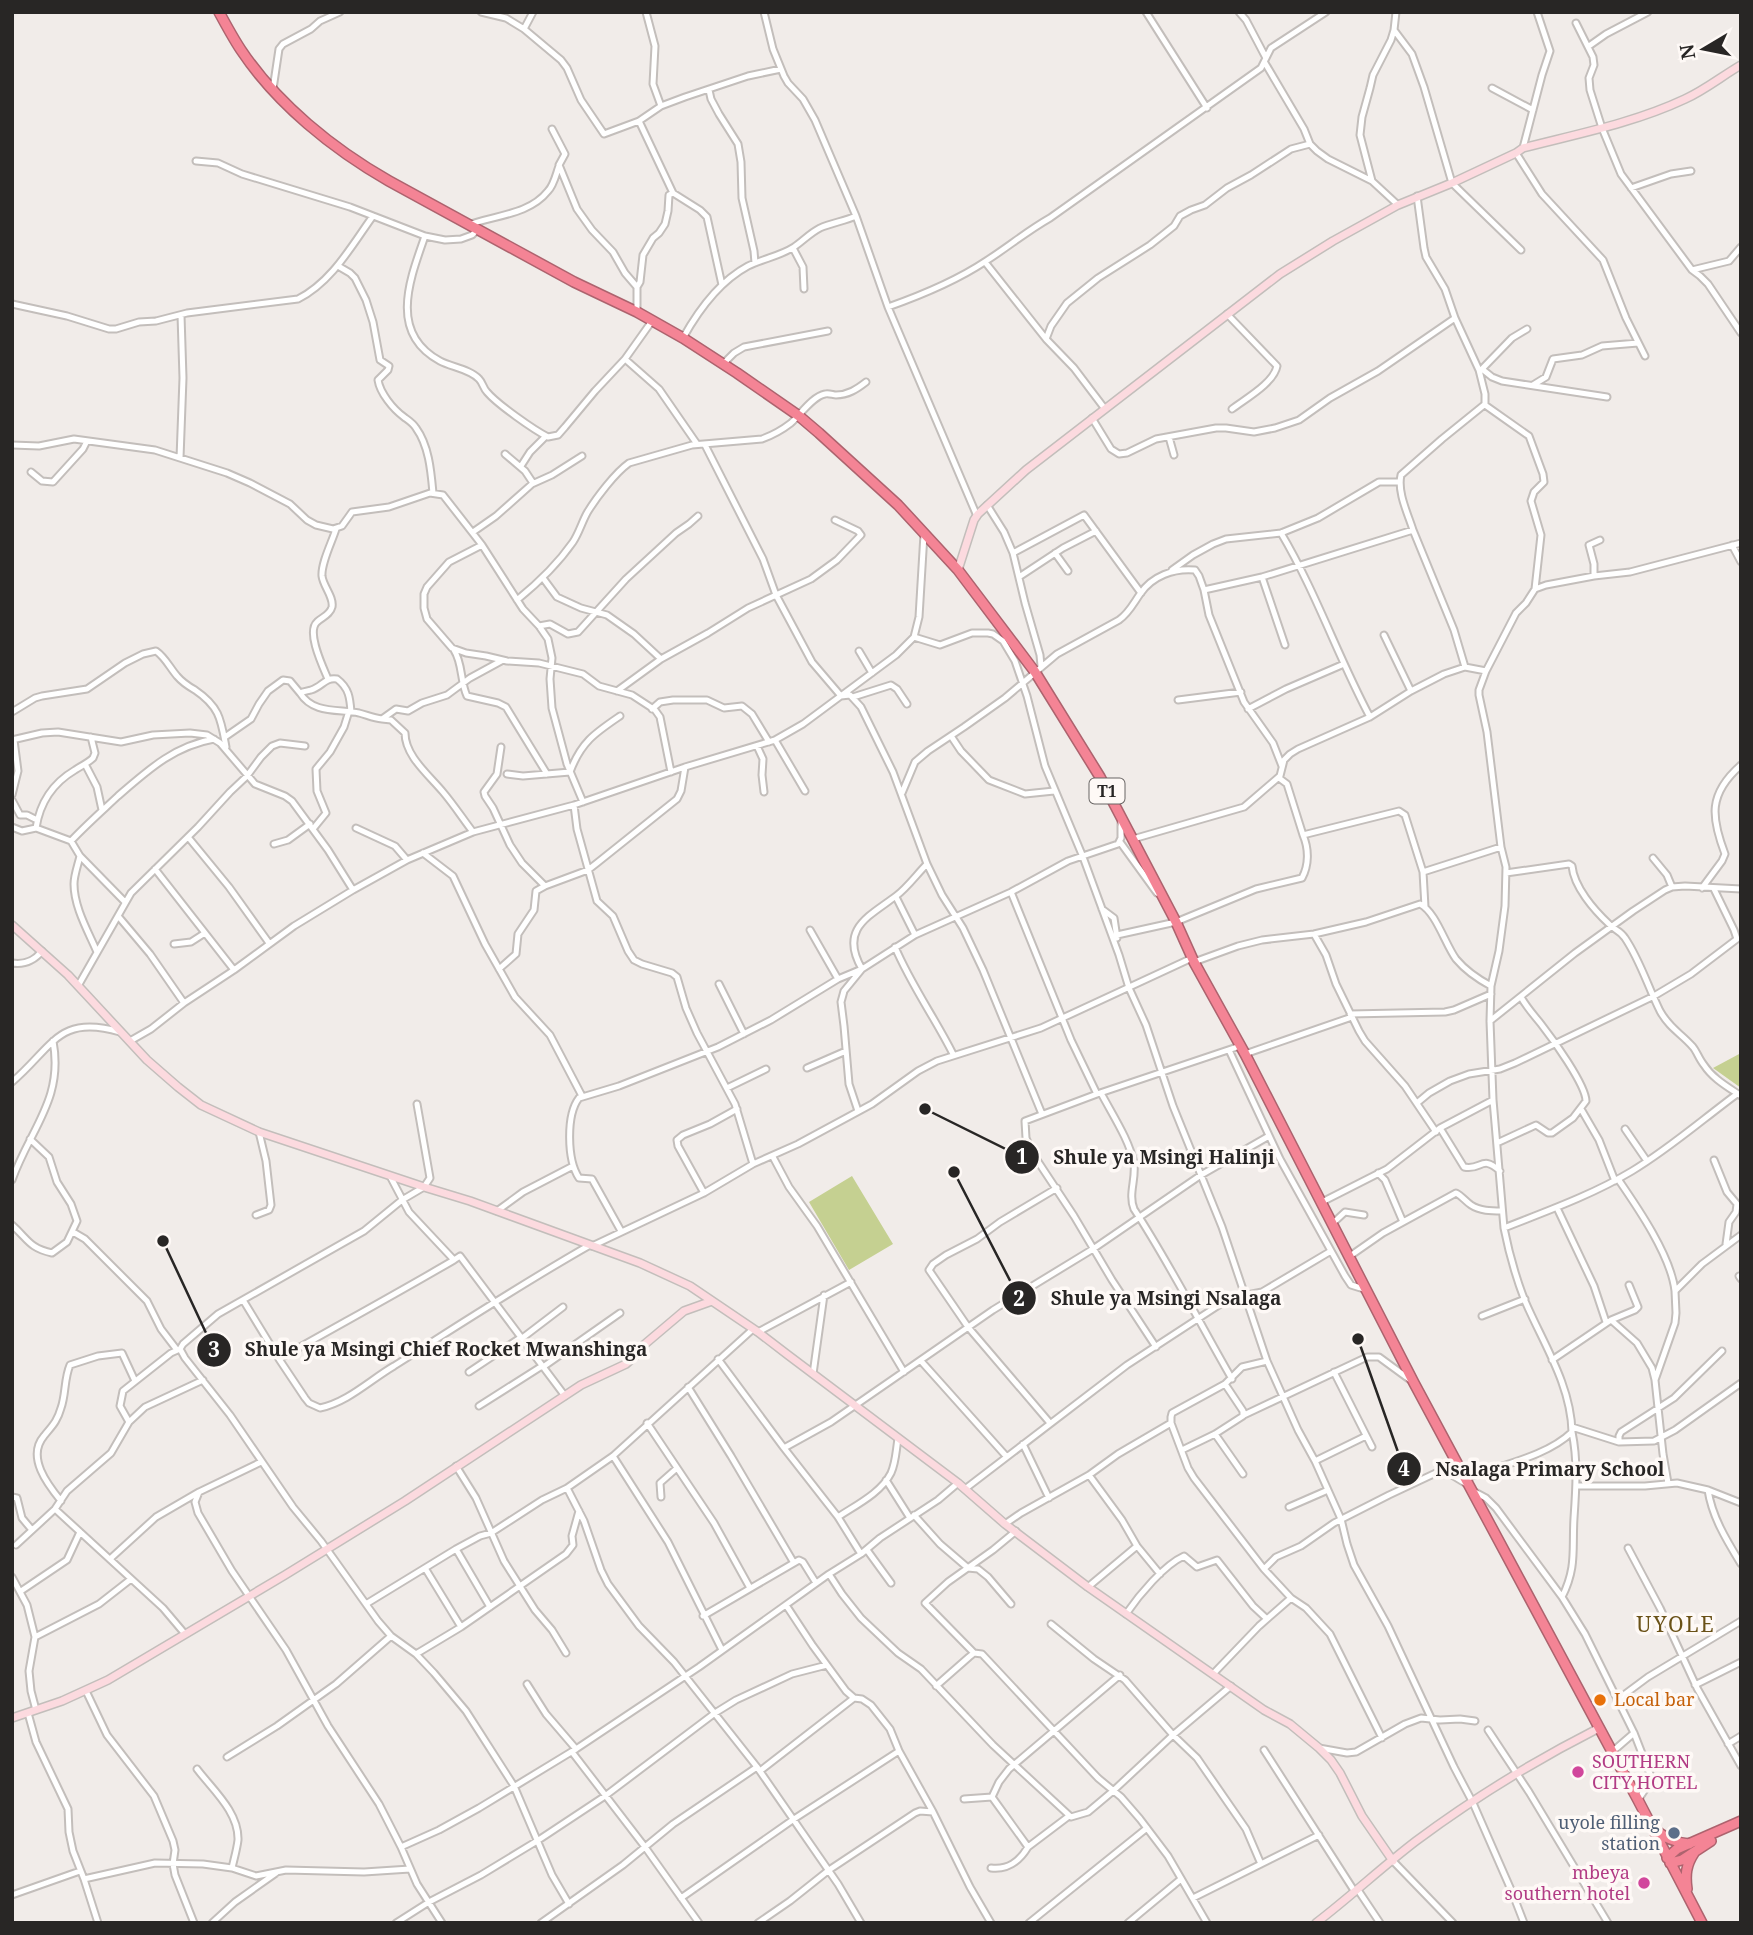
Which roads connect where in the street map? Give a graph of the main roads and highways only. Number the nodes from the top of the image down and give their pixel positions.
1 (219, 12) edge
2 (1739, 1822) edge
3 (1650, 1825) junction
4 (1694, 1846) junction
5 (1669, 1860) junction
6 (1688, 1897) junction
7 (1698, 1921) edge

1 - 3 highway, T1
2 - 4 highway
3 - 4 highway
3 - 5 highway, T1
4 - 5 highway
4 - 6 highway
5 - 6 highway, T1
6 - 7 highway, T1

